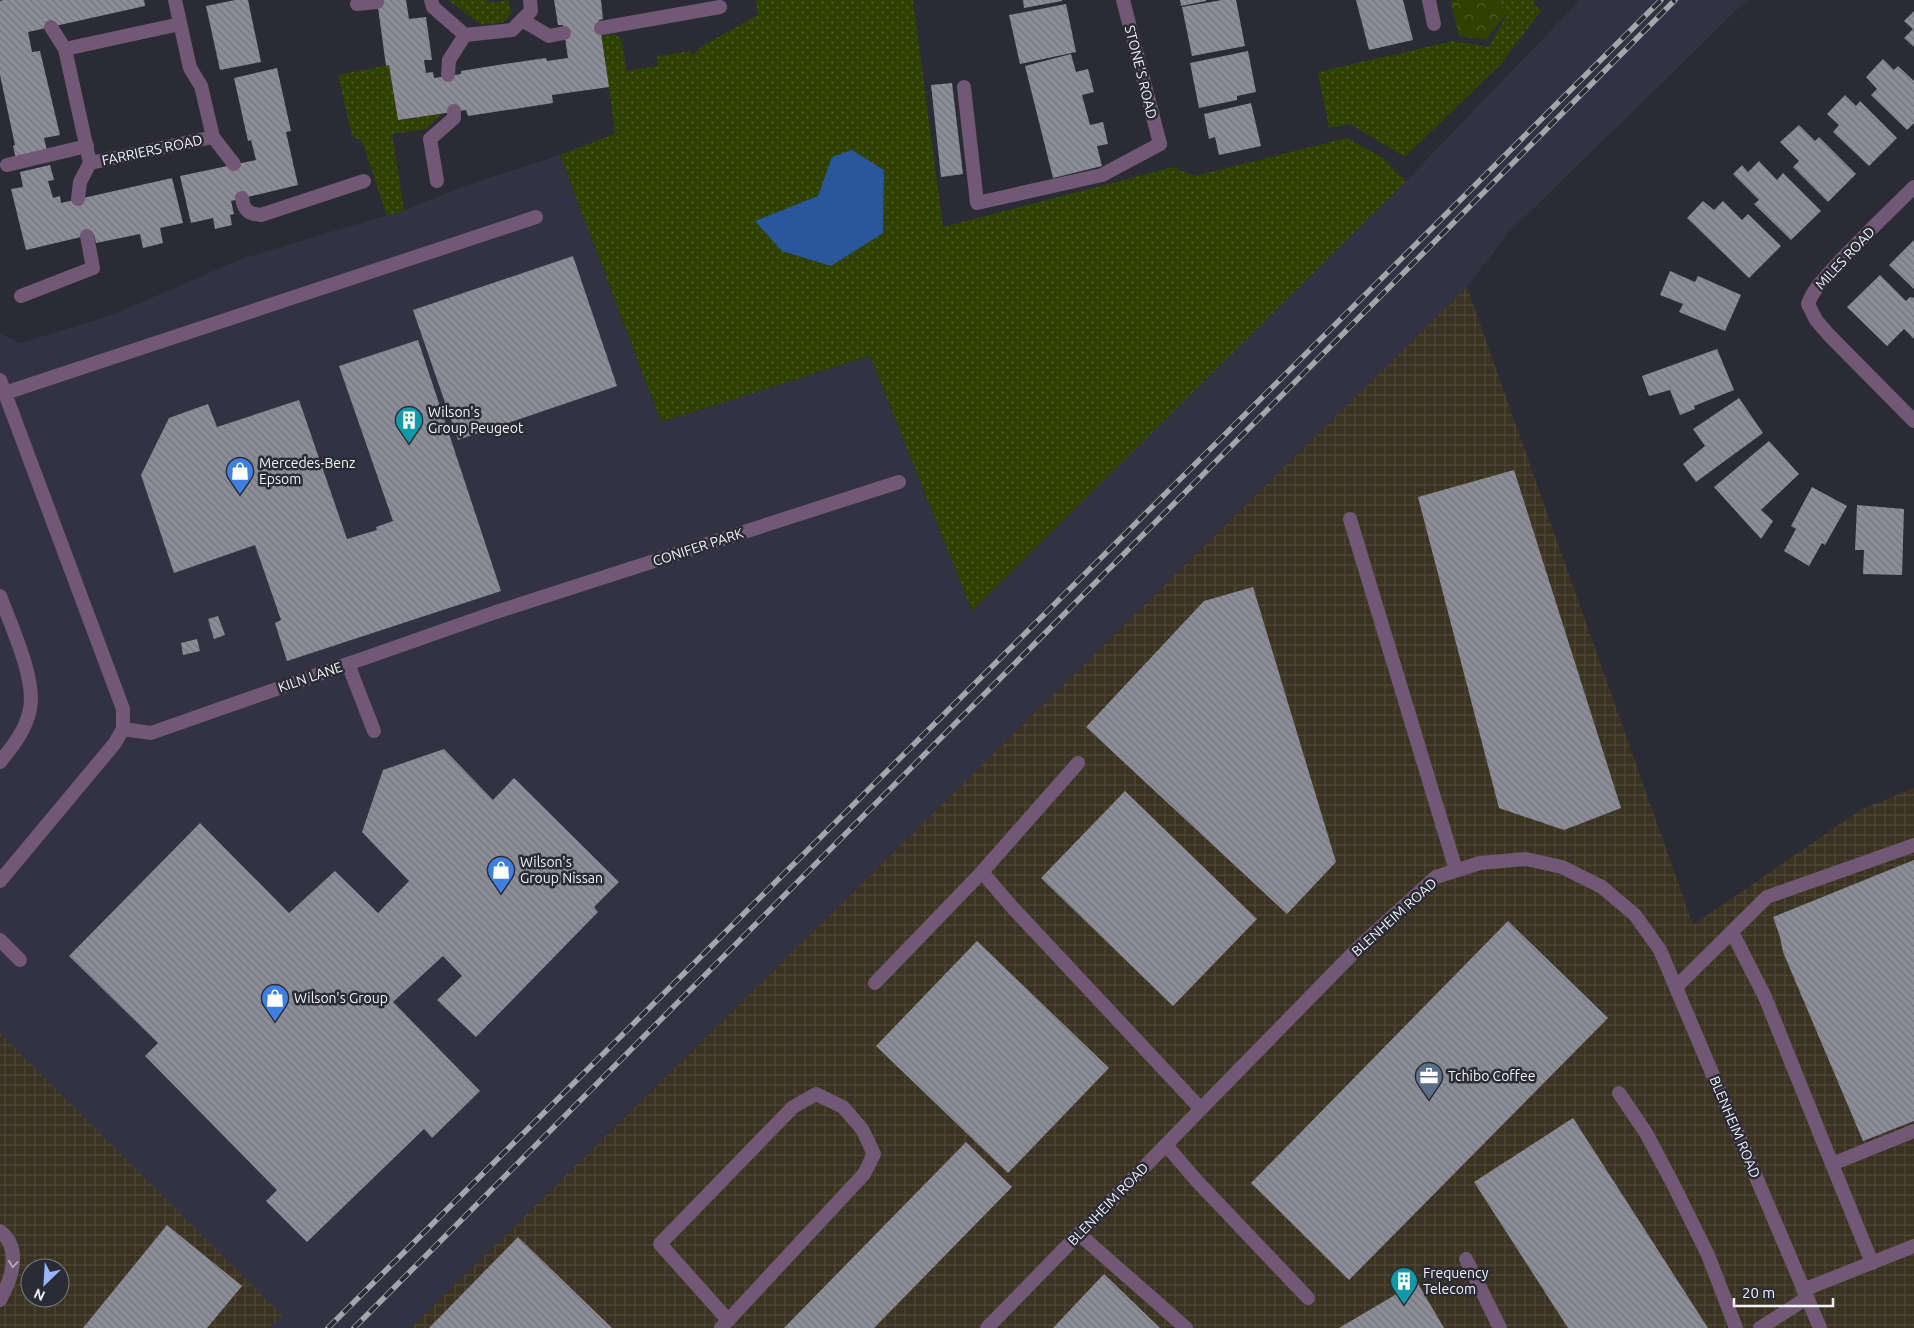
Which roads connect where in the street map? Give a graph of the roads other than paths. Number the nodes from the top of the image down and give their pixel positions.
1 (174, 0) edge
2 (431, 0) edge
3 (530, 0) edge
4 (1123, 0) edge
5 (1429, 0) edge
6 (377, 2) dead end
7 (357, 4) dead end
8 (720, 7) dead end
9 (522, 20) junction
10 (180, 24) junction
11 (1434, 24) dead end
12 (51, 27) dead end
13 (600, 28) dead end
14 (564, 33) dead end
15 (465, 35) junction
16 (65, 49) junction
17 (448, 75) dead end
18 (964, 87) dead end
19 (454, 111) dead end
20 (213, 137) junction
21 (87, 146) junction
22 (90, 163) junction
23 (234, 164) dead end
24 (7, 165) dead end
25 (364, 181) dead end
26 (437, 181) dead end
27 (1914, 187) edge
28 (242, 198) dead end
29 (78, 199) dead end
30 (536, 217) dead end
31 (87, 236) dead end
32 (22, 296) dead end
33 (0, 380) edge
34 (5, 393) junction
35 (1914, 421) edge
36 (900, 482) dead end
37 (1350, 519) dead end
38 (0, 596) edge
39 (496, 612) joint
40 (348, 664) junction
41 (123, 729) junction
42 (374, 731) dead end
43 (0, 762) edge
44 (1078, 763) dead end
45 (1914, 845) edge
46 (1456, 870) junction
47 (982, 872) junction
48 (0, 881) edge
49 (1732, 932) junction
50 (0, 940) edge
51 (20, 960) dead end
52 (875, 983) dead end
53 (1676, 986) junction
54 (1619, 1093) dead end
55 (1201, 1109) junction
56 (1913, 1135) edge
57 (1166, 1144) junction
58 (1832, 1164) junction
59 (0, 1231) edge
60 (1079, 1234) junction
61 (1914, 1246) edge
62 (1466, 1259) dead end
63 (1872, 1263) junction
64 (1805, 1294) junction
65 (1308, 1298) dead end
66 (0, 1300) edge
67 (725, 1324) edge
68 (987, 1328) edge
69 (1186, 1328) edge
70 (1500, 1328) edge
71 (1736, 1328) edge
72 (1760, 1328) edge
73 (1820, 1328) edge

1 - 10 street, FARRIERS ROAD
2 - 15 street
3 - 9 street
4 - 18 street, STONE'S ROAD
5 - 11 street
6 - 7 street
8 - 13 street
9 - 14 street
9 - 15 street
10 - 16 street
10 - 20 street, FARRIERS ROAD
12 - 16 street, FARRIERS ROAD
15 - 17 street
16 - 21 street, FARRIERS ROAD
19 - 26 street
20 - 22 street, FARRIERS ROAD
20 - 23 street
21 - 22 street, FARRIERS ROAD
21 - 24 street
22 - 29 street
25 - 28 street
27 - 35 street, MILES ROAD
30 - 34 street
31 - 32 street
33 - 34 street
34 - 41 street
36 - 39 street, CONIFER PARK
37 - 46 street
38 - 43 street
39 - 40 street, KILN LANE
40 - 41 street, KILN LANE
40 - 42 street
41 - 48 street
44 - 47 street
45 - 49 street
46 - 53 street, BLENHEIM ROAD
46 - 55 street, BLENHEIM ROAD
47 - 52 street
47 - 55 street
49 - 53 street
49 - 58 street
50 - 51 street
53 - 64 street, BLENHEIM ROAD
54 - 71 street
55 - 57 street, BLENHEIM ROAD
56 - 58 street
57 - 60 street, BLENHEIM ROAD
57 - 65 street
58 - 63 street
59 -> 66 street
60 - 68 street, BLENHEIM ROAD
60 - 69 street
61 - 63 street
62 - 70 street
63 - 64 street
64 - 72 street
64 - 73 street, BLENHEIM ROAD
67 - 67 street

